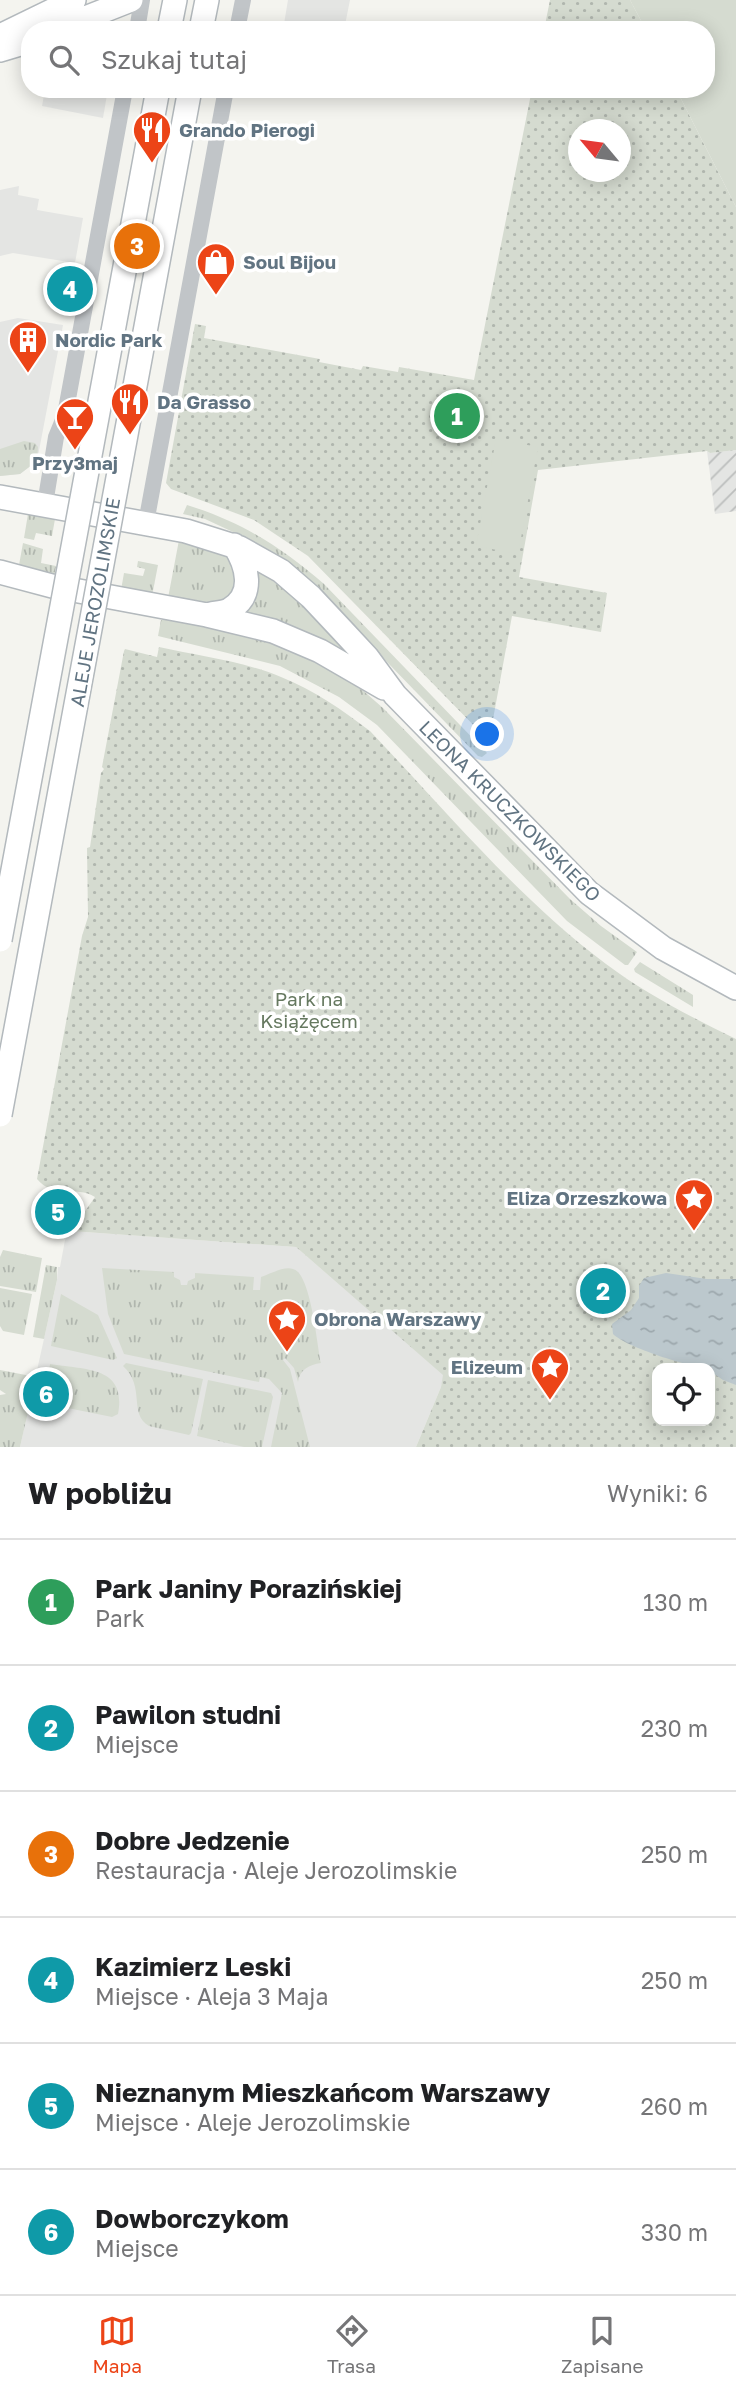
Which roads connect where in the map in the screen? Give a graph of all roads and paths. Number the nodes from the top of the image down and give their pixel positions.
1 (74, 0) edge
2 (131, 0) edge
3 (142, 0) edge
4 (175, 0) edge
5 (207, 0) edge
6 (243, 0) edge
7 (31, 21) edge
8 (78, 21) edge
9 (138, 21) edge
10 (171, 21) edge
11 (203, 21) edge
12 (239, 21) edge
13 (21, 26) edge
14 (0, 36) edge
15 (21, 44) edge
16 (0, 50) edge
17 (123, 98) edge
18 (156, 98) edge
19 (188, 98) edge
20 (224, 98) edge
21 (0, 497) edge
22 (45, 504) junction
23 (146, 523) junction
24 (234, 545) junction
25 (0, 572) edge
26 (206, 615) junction
27 (395, 695) junction
28 (0, 940) edge
29 (736, 988) edge
30 (0, 1115) edge

1 - 7 main road
2 - 8 main road
3 - 9 street
4 - 10 main road
5 - 11 main road
6 - 12 street
13 - 14 main road
15 - 16 main road
17 - 22 street
18 - 28 main road, ALEJE JEROZOLIMSKIE, bridge
19 - 30 main road, ALEJE JEROZOLIMSKIE, bridge
20 - 23 street
21 - 22 main road, LEONA KRUCZKOWSKIEGO
22 - 23 main road, LEONA KRUCZKOWSKIEGO
23 - 24 main road, LEONA KRUCZKOWSKIEGO
24 - 26 main road
24 - 27 main road, LEONA KRUCZKOWSKIEGO
25 - 26 main road, LEONA KRUCZKOWSKIEGO
26 - 27 main road, LEONA KRUCZKOWSKIEGO
27 - 29 main road, LEONA KRUCZKOWSKIEGO

